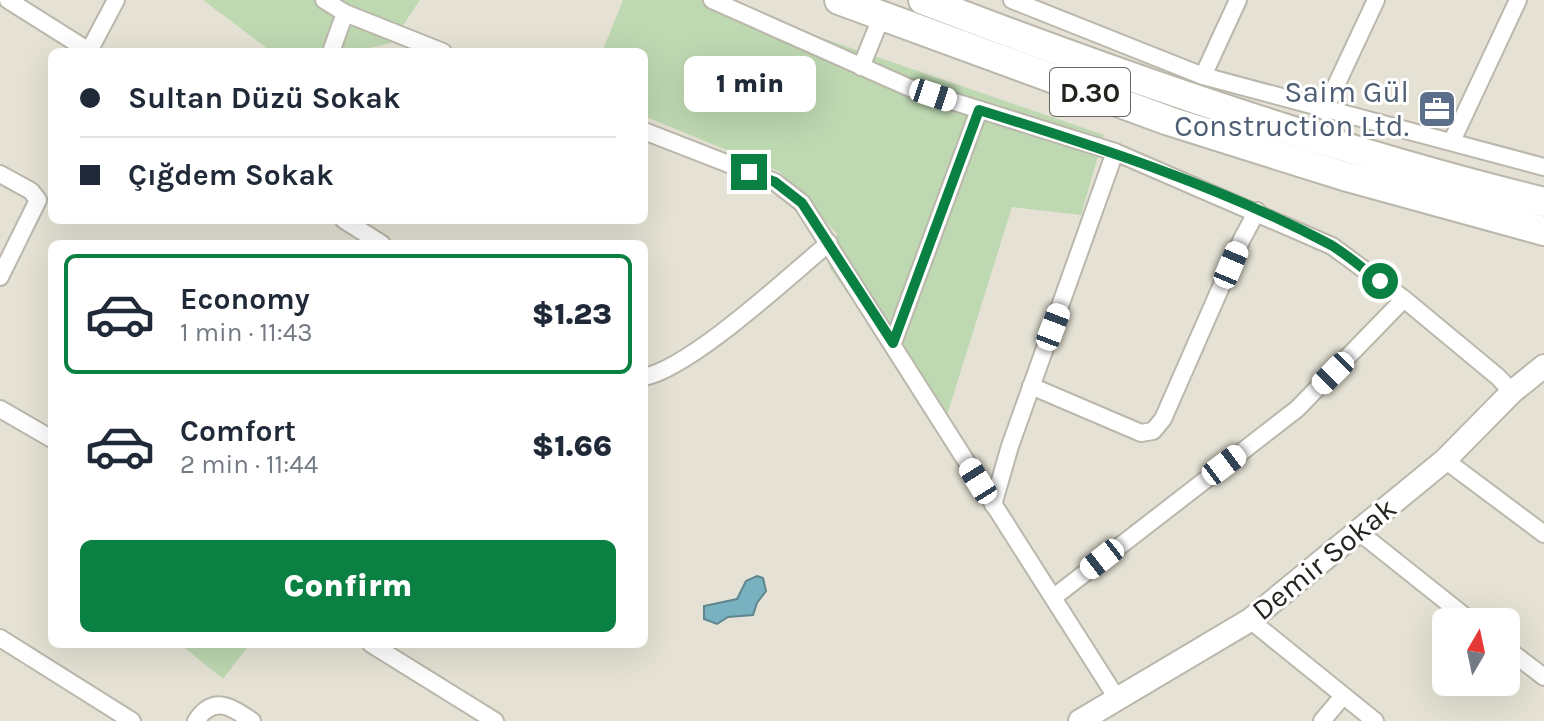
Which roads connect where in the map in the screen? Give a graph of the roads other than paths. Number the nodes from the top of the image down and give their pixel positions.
1 (8, 0) edge
2 (116, 0) edge
3 (324, 0) edge
4 (712, 0) edge
5 (839, 0) edge
6 (923, 0) edge
7 (1012, 0) edge
8 (1238, 0) edge
9 (1376, 0) edge
10 (1518, 0) edge
11 (345, 13) junction
12 (881, 18) junction
13 (84, 48) edge
14 (91, 48) edge
15 (332, 48) edge
16 (433, 48) edge
17 (861, 67) junction
18 (1203, 76) junction
19 (979, 110) junction
20 (1324, 111) junction
21 (648, 133) edge
22 (1452, 141) junction
23 (1115, 152) junction
24 (1544, 167) edge
25 (0, 174) edge
26 (1544, 202) edge
27 (1257, 211) junction
28 (350, 224) edge
29 (1544, 231) edge
30 (376, 240) edge
31 (829, 243) junction
32 (0, 277) edge
33 (1404, 299) junction
34 (893, 343) junction
35 (1544, 366) edge
36 (648, 376) edge
37 (1031, 386) junction
38 (1512, 392) junction
39 (0, 409) edge
40 (48, 437) edge
41 (1445, 460) junction
42 (993, 505) junction
43 (1359, 532) junction
44 (1544, 534) edge
45 (1054, 597) junction
46 (1454, 608) edge
47 (1250, 620) junction
48 (0, 638) edge
49 (377, 648) edge
50 (1520, 659) edge
51 (1544, 677) edge
52 (1343, 696) junction
53 (1118, 700) junction
54 (132, 721) edge
55 (196, 721) edge
56 (252, 721) edge
57 (495, 721) edge
58 (1080, 721) edge
59 (1322, 721) edge
60 (1375, 721) edge

1 - 13 street
2 - 14 street
3 - 11 street
4 - 17 street
5 - 12 highway, D.30
6 - 26 highway, D.30
7 - 18 street
8 - 18 street
9 - 20 street
10 - 22 street
11 - 15 street
11 - 16 street
12 - 17 street
12 - 29 highway, D.30
17 - 19 street
18 - 20 street
19 - 23 street
19 - 34 street
20 - 22 street
21 - 31 street
22 - 24 street
23 - 27 street
23 - 37 street
25 - 32 street
27 - 33 street
27 - 37 street
28 - 30 street
31 - 34 street
31 - 36 street
33 - 38 street
33 - 45 street
34 - 42 street
35 - 38 street, Demir Sokak
37 - 42 street
38 - 41 street, Demir Sokak
39 - 40 street
41 - 43 street, Demir Sokak
41 - 44 street
42 - 45 street
43 - 46 street
43 - 47 street, Demir Sokak
45 - 53 street
47 - 52 street
47 - 53 street, Demir Sokak
48 - 54 street
49 - 57 street
50 - 51 street
52 - 59 street
52 - 60 street
53 - 58 street, Demir Sokak
55 - 56 street

